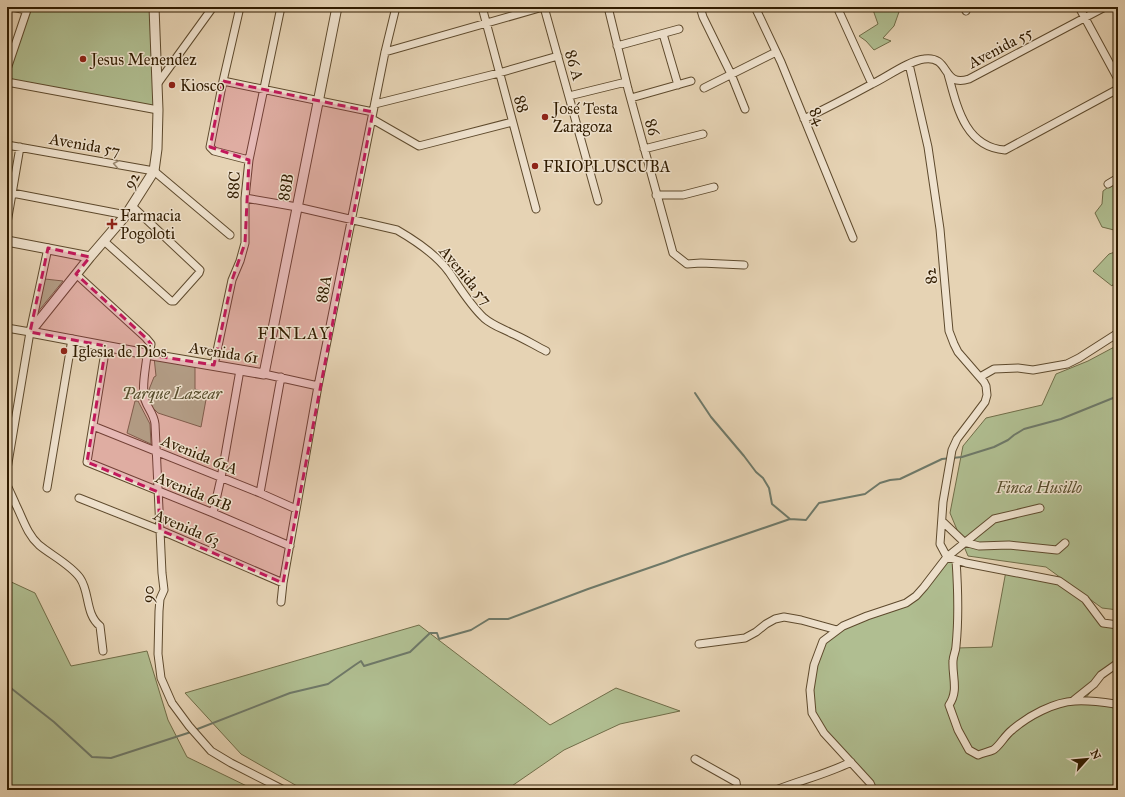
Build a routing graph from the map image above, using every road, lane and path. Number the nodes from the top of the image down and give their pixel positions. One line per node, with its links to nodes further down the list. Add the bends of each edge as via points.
1 (11, 7): 16 (street)
2 (154, 7): 37 (street, 92)
3 (213, 7): 17 (street)
4 (240, 7): 33 (street)
5 (281, 7): 42 (street, 88C)
6 (336, 7): 45 (street, 88B)
7 (396, 7): 24 (street, 88A)
8 (482, 7): 19 (street, 88)
9 (543, 7): 19 (street); 26 (street, 86 A)
10 (608, 7): 22 (street, 86)
11 (700, 7): 30 (street)
12 (755, 7): 25 (street, 84)
13 (837, 7): 38 (street)
14 (1079, 7): 18 (street)
15 (1105, 7): 18 (street, Avenida 55)
16 (27, 9): 23 (street)
17 (207, 11): 37 (street)
18 (1085, 18): 31 (street, Avenida 55, via 969,79 956,80); 32 (street)
19 (486, 23): 24 (street); 29 (street, 88)
20 (679, 29): 21 (street)
21 (663, 34): 22 (street); 39 (street)
22 (617, 46): 36 (street, 86)
23 (10, 49): 28 (street)
24 (385, 52): 48 (street, 88A)
25 (776, 52): 30 (street); 49 (street, 84)
26 (558, 56): 29 (street); 43 (street, 86 A)
27 (909, 64): 31 (street, Avenida 55, via 930,58 937,60); 38 (street, Avenida 55); 89 (street, 82, via 928,147 940,229 949,330 958,352)
28 (7, 69)
29 (499, 73): 48 (street); 50 (street, 88)
30 (731, 74): 40 (street); 46 (street)
31 (948, 74): 41 (street, via 957,107 970,132 984,144 1005,150)
32 (1118, 79)
33 (223, 81): 42 (street); 55 (street, via 210,147 214,151)
34 (691, 81): 39 (street)
35 (7, 82): 47 (street)
36 (626, 82): 43 (street); 44 (street, 86)
37 (158, 83): 47 (street, 92)
38 (872, 84): 49 (street, Avenida 55)
39 (678, 85): 44 (street)
40 (704, 88)
41 (1118, 89)
42 (264, 90): 45 (street); 55 (street, 88C)
43 (569, 96): 63 (street, 86 A)
44 (631, 98): 54 (street, 86)
45 (318, 101): 48 (street); 65 (street, 88B)
46 (745, 109)
47 (158, 110): 56 (street, 92)
48 (373, 112): 50 (street, via 419,146); 68 (street, 88A)
49 (804, 119): 71 (street, 84)
50 (512, 122): 66 (street, 88)
51 (703, 134): 54 (street)
52 (7, 145): 53 (street, Avenida 57)
53 (20, 147): 56 (street, Avenida 57, one-way to 53); 60 (street)
54 (644, 149): 61 (street, 86)
55 (249, 160): 62 (street, 88C)
56 (154, 170): 64 (street, 92); 70 (street)
57 (1118, 178): 58 (street)
58 (1108, 184)
59 (714, 187): 61 (street, via 683,195)
60 (10, 193): 67 (street); 69 (street)
61 (656, 195): 76 (street, 86, via 673,253 687,264)
62 (245, 198): 65 (street, Avenida 57); 85 (street, 88C, via 245,243 232,280)
63 (598, 201)
64 (132, 206): 67 (street, 92); 73 (street, via 200,270 198,273 174,301 171,301)
65 (297, 207): 68 (street, Avenida 57); 87 (street, 88B)
66 (536, 209)
67 (126, 215): 73 (street, 92)
68 (352, 219): 83 (street, Avenida 57, via 397,230 411,238 432,254 448,271 484,318); 90 (street, 88A)
69 (7, 223)
70 (230, 235)
71 (853, 238)
72 (7, 241): 74 (street)
73 (104, 241): 75 (street, 92)
74 (48, 248): 75 (street); 79 (street)
75 (90, 257): 77 (street, 92)
76 (744, 265)
77 (76, 274): 79 (street, 92); 84 (street, 90, via 146,338 151,344)
78 (7, 328): 79 (street, Avenida 61)
79 (30, 332): 81 (street, Avenida 61); 93 (street)
80 (1118, 333): 89 (street, via 1067,364 1033,370 994,369)
81 (72, 340): 82 (street, Avenida 61); 96 (street)
82 (106, 346): 84 (street, Avenida 61); 91 (street)
83 (546, 352)
84 (147, 354): 85 (street, Avenida 61); 92 (street, 90, via 144,395 154,418)
85 (214, 365): 86 (street, Avenida 61)
86 (240, 370): 87 (street, Avenida 61); 94 (street)
87 (264, 374): 88 (street, Avenida 61)
88 (280, 377): 90 (street, Avenida 61); 98 (street)
89 (980, 377): 103 (street, 82, via 987,395 985,402 957,439 952,450)
90 (318, 386): 101 (street, 88A)
91 (93, 426): 92 (street, Avenida 61A); 97 (street, Avenida 61B, via 87,462)
92 (156, 451): 94 (street, Avenida 61A); 97 (street, 90)
93 (7, 468)
94 (221, 478): 98 (street, Avenida 61A); 102 (street)
95 (7, 485): 115 (street, via 31,536 80,578 90,612 95,623 100,626)
96 (47, 488)
97 (158, 492): 102 (street, Avenida 61B); 104 (street, 90)
98 (260, 493): 101 (street, Avenida 61A)
99 (79, 498): 104 (street, Avenida 63)
100 (1040, 508): 105 (street, via 994,518)
101 (296, 509): 107 (street, 88A)
102 (213, 513): 107 (street, Avenida 61B)
103 (942, 521): 105 (street); 108 (street, 82, via 940,544)
104 (160, 530): 110 (street, Avenida 63); 121 (street, 90, via 164,590 160,599 158,654 161,678 172,703 211,751)
105 (964, 542): 106 (street, via 979,546 1009,545 1057,550); 108 (street)
106 (1065, 543)
107 (290, 546): 110 (street, 88A)
108 (946, 557): 109 (street); 113 (street, via 911,600 861,618)
109 (956, 560): 112 (street, via 1059,582 1085,599 1103,624); 117 (street, via 958,599 956,648 953,660 954,699 949,705 969,750 978,755 994,750 1010,731 1024,720 1062,702)
110 (283, 583): 111 (street, 88A)
111 (281, 602)
112 (1118, 625)
113 (837, 630): 114 (street, via 784,617 775,619 745,638); 120 (street, via 823,641 814,665 810,690 812,713 824,733)
114 (699, 644)
115 (103, 650)
116 (1118, 663): 117 (street, via 1101,675)
117 (1074, 701): 118 (street)
118 (1115, 704)
119 (695, 758): 122 (street, via 736,782)
120 (851, 762): 123 (street, via 833,771); 124 (street)
121 (284, 790)
122 (737, 790)
123 (776, 790)
124 (873, 790)

